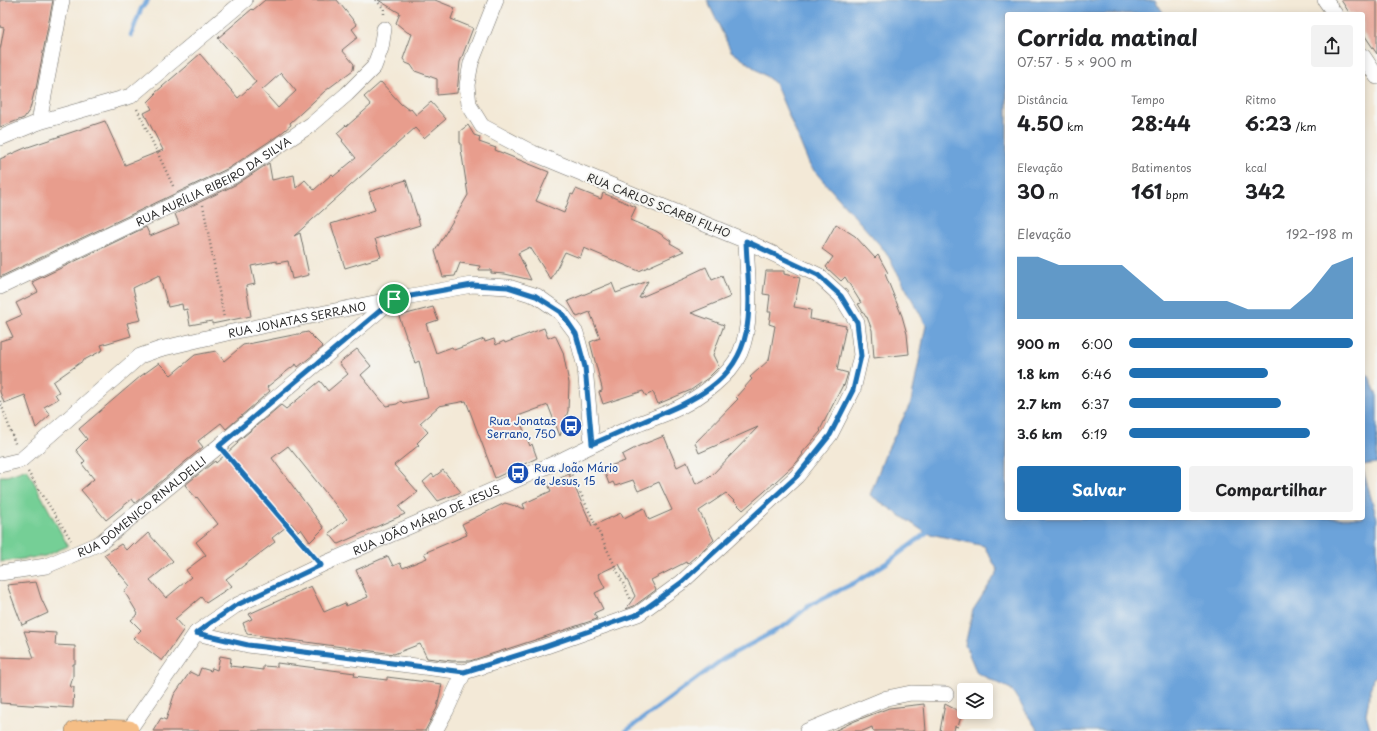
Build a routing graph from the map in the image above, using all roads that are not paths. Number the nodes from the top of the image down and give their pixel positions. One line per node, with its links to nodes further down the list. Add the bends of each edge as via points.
1 (62, 0): 9 (street)
2 (245, 0): 9 (street, via 131,96)
3 (496, 0): 11 (street, RUA CARLOS SCARBI FILHO, via 471,63 467,85 469,105 482,126 533,153)
4 (1325, 0): 5 (street)
5 (1334, 12)
6 (384, 29): 12 (street, RUA AURÍLIA RIBEIRO DA SILVA, via 374,67 312,124 233,176)
7 (1365, 59): 8 (street)
8 (1377, 77)
9 (39, 122): 10 (street)
10 (0, 138)
11 (746, 241): 14 (street, RUA JOÃO MÁRIO DE JESUS, via 746,332 740,353 727,373 703,393 678,408); 18 (street, RUA CARLOS SCARBI FILHO, via 818,275 841,296 857,322 861,356 853,390 830,435 797,476 682,582 638,614)
12 (0, 287)
13 (394, 299): 14 (street, RUA JONATAS SERRANO, via 472,285 508,287 536,296 561,312 576,334 585,367); 15 (street, RUA JONATAS SERRANO, via 227,333 140,356 21,460); 16 (street, RUA DOMENICO RINALDELLI, via 100,543 46,566)
14 (592, 444): 17 (street, RUA JOÃO MÁRIO DE JESUS, via 564,459 321,565 235,606)
15 (0, 465)
16 (0, 573)
17 (196, 633): 18 (street, RUA CARLOS SCARBI FILHO, via 248,645); 20 (street, RUA JOÃO MÁRIO DE JESUS)
18 (464, 672): 22 (street)
19 (946, 694): 23 (street, via 911,693 887,698)
20 (128, 730): 21 (main road)
21 (75, 731)
22 (435, 731)
23 (807, 731)

